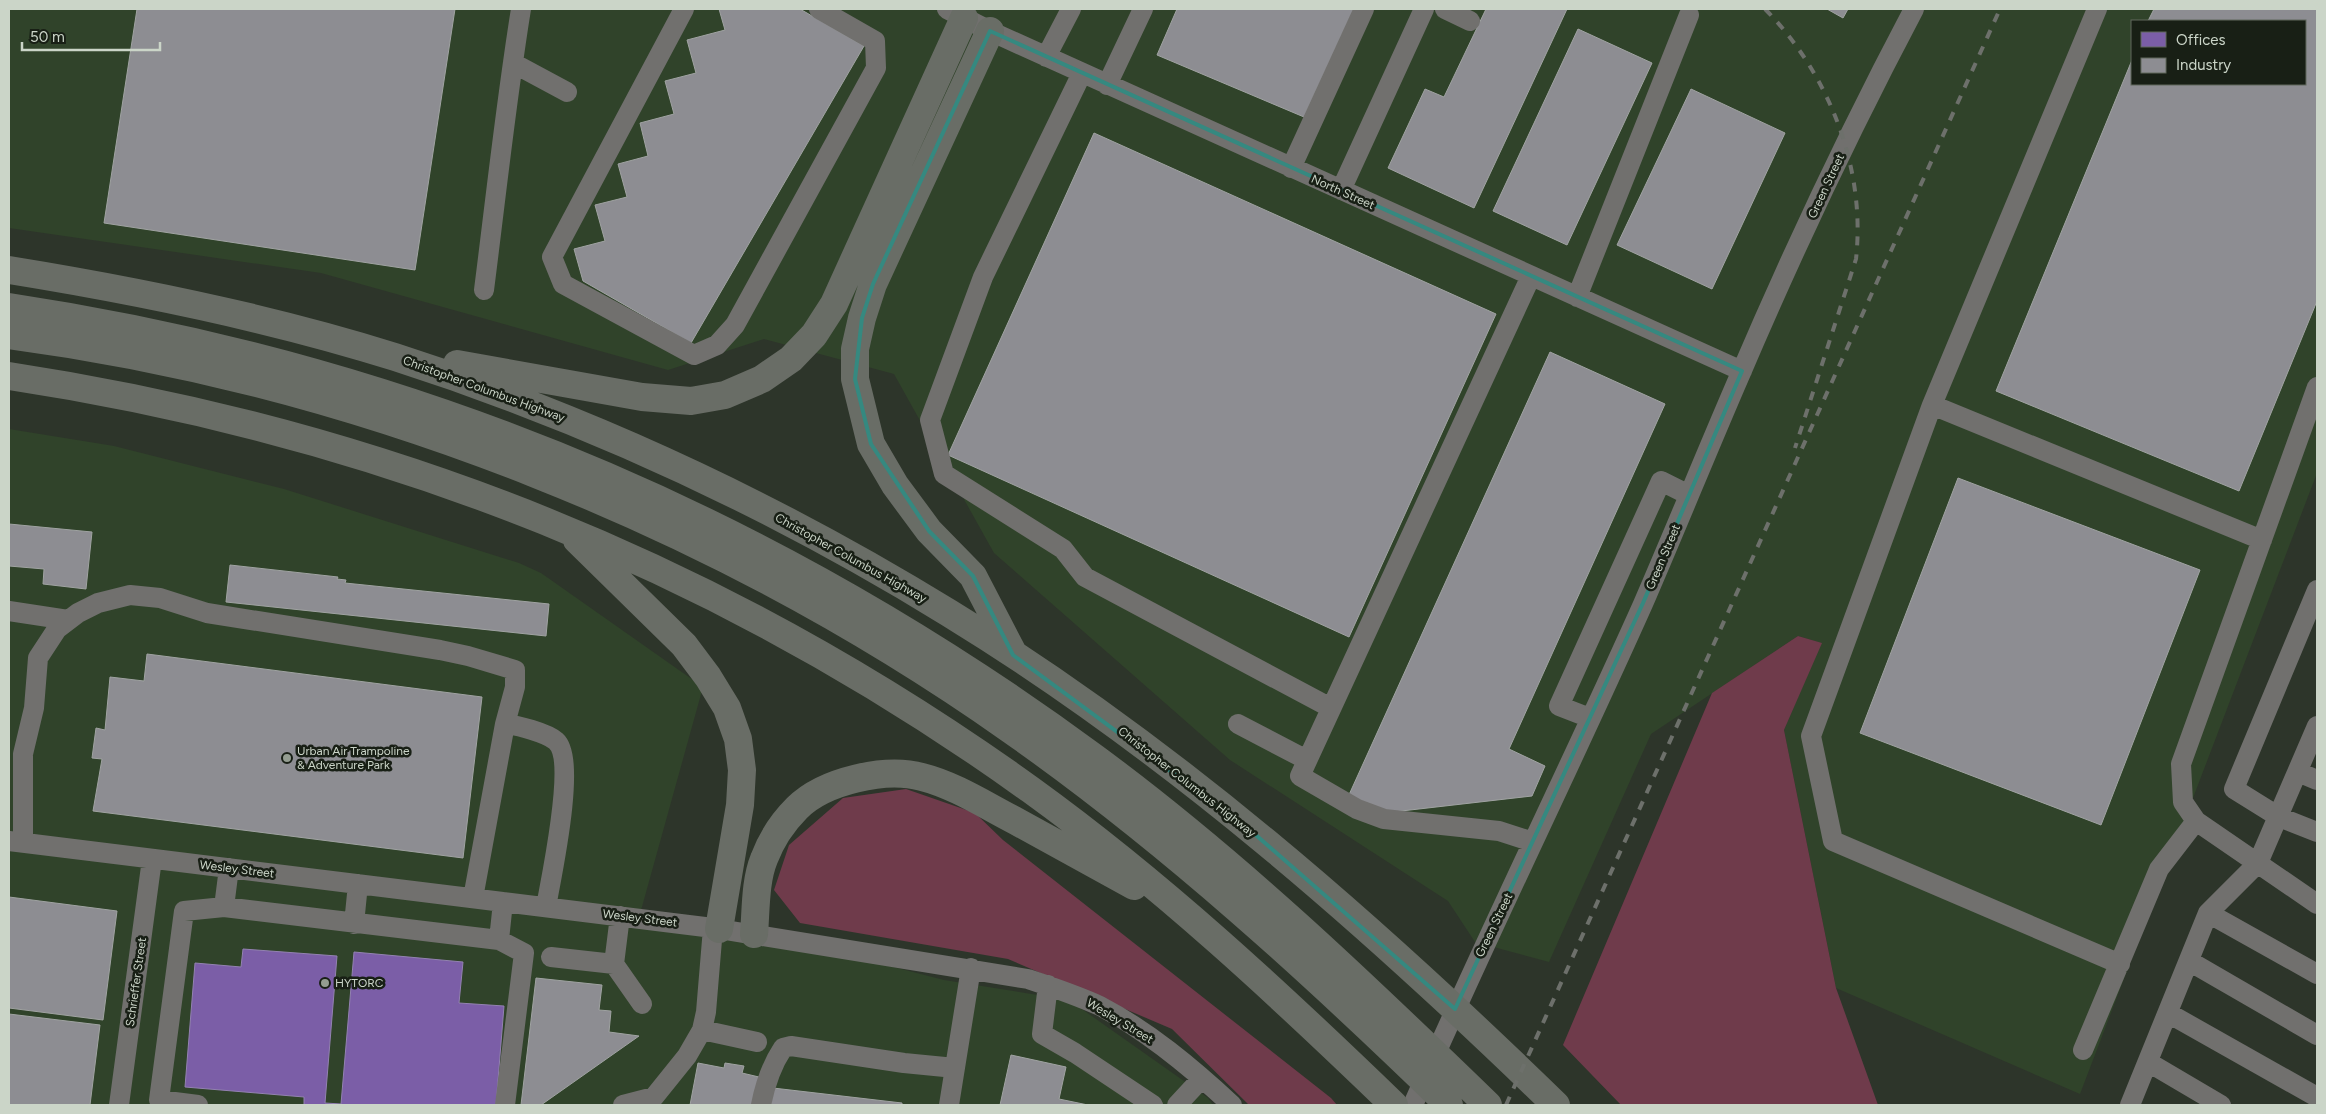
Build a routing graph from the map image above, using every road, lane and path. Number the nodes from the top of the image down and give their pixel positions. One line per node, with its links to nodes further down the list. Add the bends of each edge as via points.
1 (521, 9): 16 (street)
2 (684, 9): 3 (street, via 552,257 563,284 694,355 717,345 735,325 876,68 875,41)
3 (819, 9)
4 (1072, 9): 15 (street)
5 (1143, 9): 18 (street)
6 (1364, 9): 20 (street)
7 (1424, 9): 21 (street)
8 (1445, 9): 13 (street)
9 (1914, 9): 29 (street, Green Street, via 1865,101)
10 (2097, 9): 32 (street)
11 (955, 13): 14 (street, North Street); 28 (highway, via 834,304 791,359 762,380 725,395 691,401 654,398)
12 (1689, 15): 25 (street)
13 (1470, 21)
14 (990, 32): 15 (street, North Street); 39 (highway, via 873,284 855,349 855,379 871,444 895,485 929,531 973,576)
15 (1046, 57): 17 (street, North Street)
16 (513, 63): 19 (street); 24 (street)
17 (1082, 73): 18 (street, North Street); 40 (street, via 983,277 930,420 944,474 1063,549 1085,577)
18 (1107, 85): 20 (street, North Street)
19 (567, 92)
20 (1291, 168): 21 (street, North Street)
21 (1341, 190): 23 (street, North Street)
22 (9, 270): 28 (highway, Christopher Columbus Highway, via 215,308)
23 (1531, 276): 25 (street, North Street); 40 (street)
24 (484, 290)
25 (1577, 297): 29 (street, North Street)
26 (9, 308): 98 (highway, via 185,339 389,394 569,459 694,515 814,576 931,645 1098,760 1248,882)
27 (9, 335): 97 (highway, via 219,374 348,409 475,452 653,525 840,621 954,691 1062,767 1168,849 1386,1044)
28 (362, 347): 39 (highway, Christopher Columbus Highway, via 509,396 678,467 789,522 897,582)
29 (1742, 372): 33 (street, Green Street)
30 (9, 376): 34 (highway, via 153,401 310,440 447,483)
31 (2317, 387): 35 (street)
32 (1932, 405): 35 (street); 72 (street, via 1810,736 1834,841)
33 (1689, 495): 41 (street, Green Street); 41 (street, via 1661,481 1559,706)
34 (566, 529): 64 (highway, via 692,586 867,681 1032,791 1094,837); 66 (highway, via 684,645 708,676 738,739 742,770 740,805)
35 (2262, 540): 49 (street, via 2181,764 2183,802)
36 (2317, 590): 48 (street, via 2234,789)
37 (9, 611): 38 (street)
38 (68, 620): 42 (street, via 98,603 130,595 160,598 208,613 468,656 515,670 515,687); 51 (street, via 57,629 38,658 34,708 23,754)
39 (1013, 655): 99 (highway, Christopher Columbus Highway, via 1153,754 1250,830 1418,974)
40 (1331, 708): 45 (street)
41 (1590, 718): 52 (street, Green Street)
42 (505, 724): 57 (street); 61 (street, via 556,740 563,751 565,784)
43 (1238, 724): 45 (street)
44 (2317, 726): 46 (street)
45 (1307, 760): 52 (street, via 1300,776 1357,809 1384,819 1499,830)
46 (2298, 772): 47 (street); 48 (street)
47 (2317, 780)
48 (2280, 818): 50 (street); 54 (street)
49 (2196, 821): 54 (street); 72 (street, via 2159,869)
50 (2317, 832)
51 (16, 842): 53 (street, Wesley Street)
52 (1534, 842): 96 (street, Green Street, via 1469,976)
53 (152, 859): 55 (street, Wesley Street); 86 (street, Schrieffer Street)
54 (2258, 863): 59 (street); 62 (street)
55 (229, 868): 56 (street, Wesley Street); 60 (street)
56 (358, 884): 57 (street, Wesley Street); 65 (street)
57 (473, 898): 58 (street, Wesley Street)
58 (503, 902): 61 (street, Wesley Street); 68 (street)
59 (2317, 904)
60 (224, 906): 65 (street); 87 (street, via 184,911 161,1081 159,1100)
61 (546, 907): 63 (street, Wesley Street)
62 (2208, 913): 70 (street); 74 (street)
63 (620, 916): 66 (street, Wesley Street); 71 (street)
64 (1190, 917): 67 (highway, via 972,797 921,776 890,773 828,788 798,807 777,832 764,860); 95 (highway)
65 (354, 924): 68 (street)
66 (716, 928): 67 (street, Wesley Street); 78 (street)
67 (754, 934): 73 (street, Wesley Street)
68 (499, 940): 88 (street, via 524,953)
69 (551, 957): 71 (street)
70 (2188, 961): 77 (street); 79 (street)
71 (614, 964): 76 (street)
72 (2120, 964): 81 (street)
73 (972, 968): 75 (street, Wesley Street); 83 (street)
74 (2317, 974)
75 (1048, 985): 84 (street, Wesley Street, via 1100,1007 1131,1025); 92 (street, via 1042,1034)
76 (642, 1004)
77 (2168, 1013): 82 (street); 85 (street)
78 (702, 1030): 80 (street); 89 (street, via 687,1056 654,1096)
79 (2317, 1035)
80 (757, 1042)
81 (2084, 1050)
82 (2148, 1062): 100 (street); 101 (street)
83 (955, 1068): 90 (street, via 791,1046 783,1048 777,1057); 91 (street)
84 (1202, 1078): 93 (street); 94 (street, Wesley Street)
85 (2317, 1097)
86 (119, 1105)
87 (198, 1105)
88 (505, 1105)
89 (623, 1105)
90 (761, 1105)
91 (949, 1105)
92 (1153, 1105)
93 (1177, 1105)
94 (1232, 1105)
95 (1394, 1105)
96 (1413, 1105)
97 (1449, 1105)
98 (1488, 1105)
99 (1556, 1105)
100 (2130, 1105)
101 (2221, 1105)

